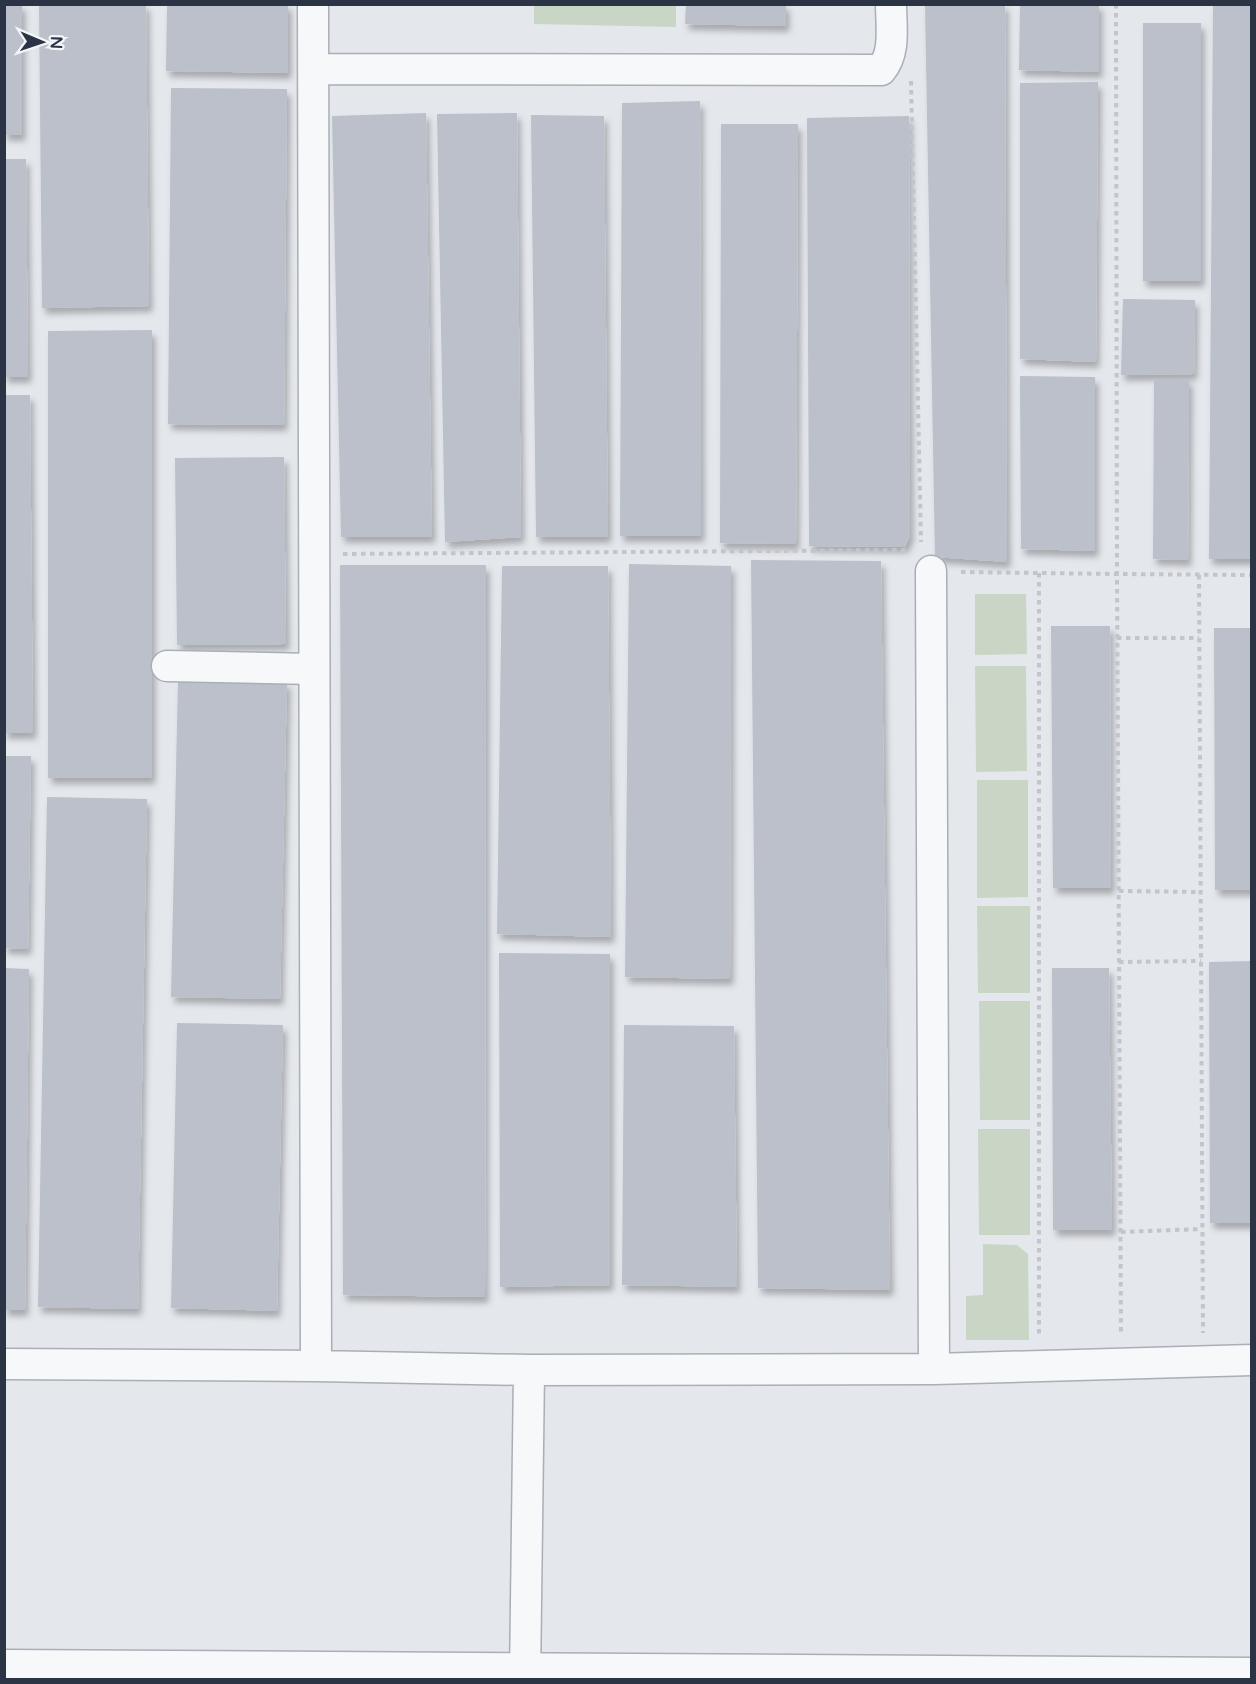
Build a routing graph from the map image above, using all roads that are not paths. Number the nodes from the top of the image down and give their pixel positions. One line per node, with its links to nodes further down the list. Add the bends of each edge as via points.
1 (313, 4): 3 (street)
2 (891, 4): 3 (street, via 891,50 881,70)
3 (313, 69): 6 (street)
4 (926, 561): 10 (street)
5 (167, 666): 6 (street)
6 (314, 669): 9 (street)
7 (1251, 1360): 10 (street)
8 (4, 1364): 9 (street)
9 (316, 1366): 11 (street)
10 (934, 1369): 11 (street)
11 (529, 1370): 14 (street)
12 (4, 1665): 14 (street)
13 (1251, 1673): 14 (street)
14 (524, 1674)

